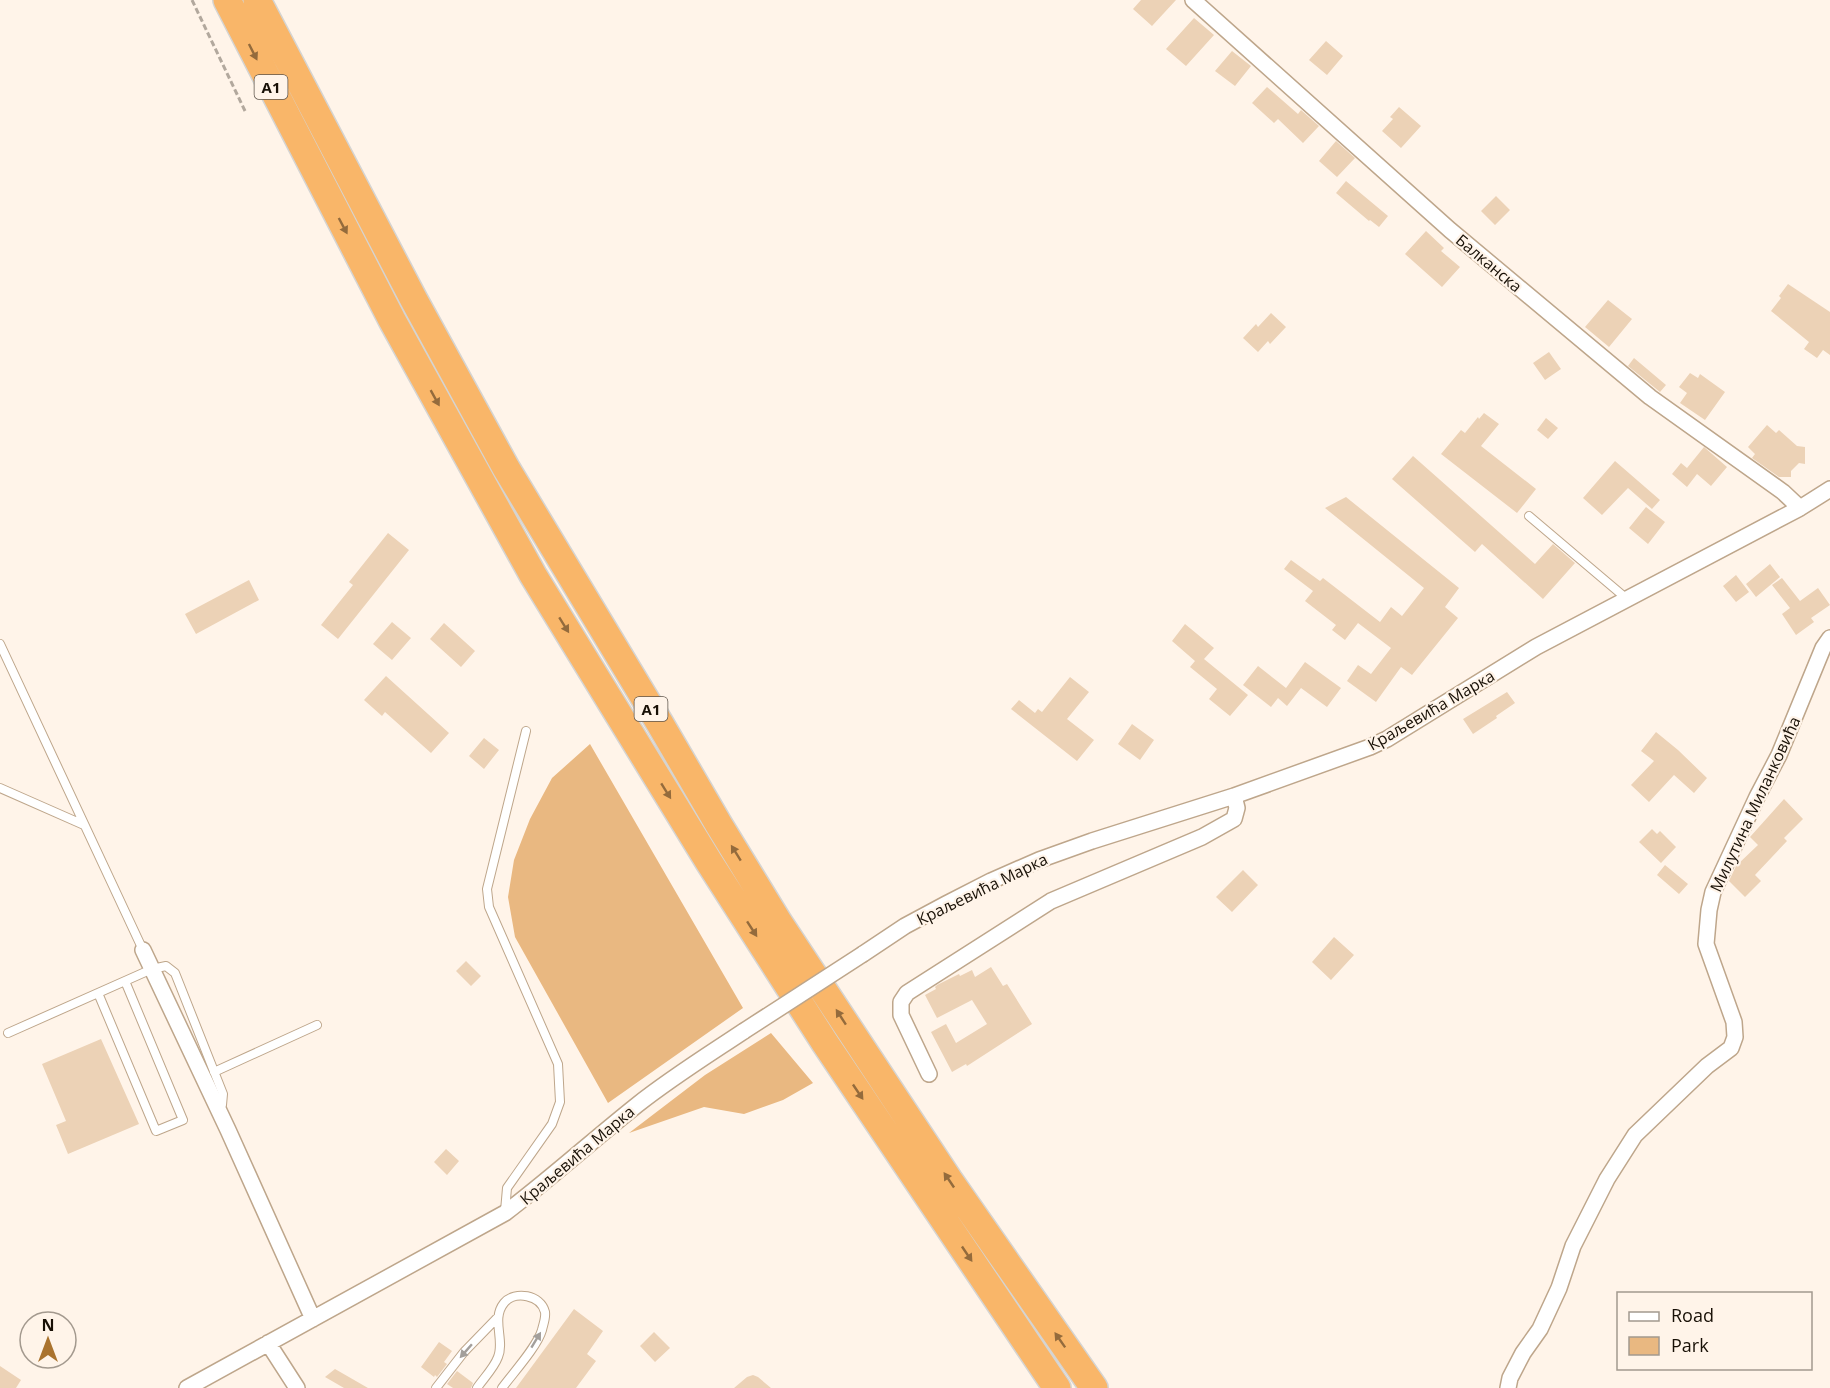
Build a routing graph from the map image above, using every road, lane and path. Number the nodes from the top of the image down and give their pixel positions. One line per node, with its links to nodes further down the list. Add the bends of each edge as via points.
1 (192, 0): 5 (path)
2 (227, 0): 34 (highway, A1, one-way to 34, via 392,321 533,575 825,1043)
3 (257, 0): 35 (highway, A1, one-way to 3, via 942,1170 719,825 506,468)
4 (1193, 0): 7 (street, Балканска, via 1450,230 1650,397)
5 (246, 113)
6 (1830, 489): 7 (street, Краљевића Марка)
7 (1800, 508): 9 (street, Краљевића Марка)
8 (1529, 516): 9 (lane)
9 (1627, 599): 14 (street, Краљевића Марка, via 1536,647 1387,739)
10 (1830, 638): 36 (street, Милутина Миланковића, via 1713,892 1706,944 1734,1022 1731,1048 1635,1135 1607,1179 1540,1329 1523,1353)
11 (0, 644): 15 (lane)
12 (526, 731): 25 (lane, via 487,889 489,907 558,1065 560,1102 552,1124 507,1188)
13 (0, 788): 15 (lane)
14 (1234, 796): 23 (street, via 1234,819 1202,837 1052,901 907,993 901,1002 901,1015); 25 (street, Краљевића Марка, bridge, via 1040,860 905,926 695,1063 638,1104)
15 (84, 825): 16 (lane)
16 (143, 950): 17 (street)
17 (152, 969): 18 (lane); 22 (lane, via 166,966 175,973); 24 (street)
18 (125, 981): 19 (lane); 19 (lane, via 183,1120 156,1131)
19 (98, 993): 21 (lane)
20 (317, 1025): 22 (lane)
21 (8, 1034)
22 (214, 1072): 24 (lane, via 223,1094 222,1105)
23 (929, 1074)
24 (217, 1108): 27 (street)
25 (505, 1213): 27 (street, Краљевића Марка)
26 (498, 1317): 31 (lane, one-way to 31); 32 (lane, via 498,1358); 33 (lane, one-way to 26, via 541,1334 546,1314 537,1300 515,1296 502,1306)
27 (313, 1319): 28 (street, Краљевића Марка)
28 (268, 1343): 29 (street, Краљевића Марка); 30 (street)
29 (187, 1388)
30 (297, 1388)
31 (436, 1388)
32 (477, 1388)
33 (502, 1388)
34 (1057, 1388)
35 (1094, 1388)
36 (1508, 1388)

